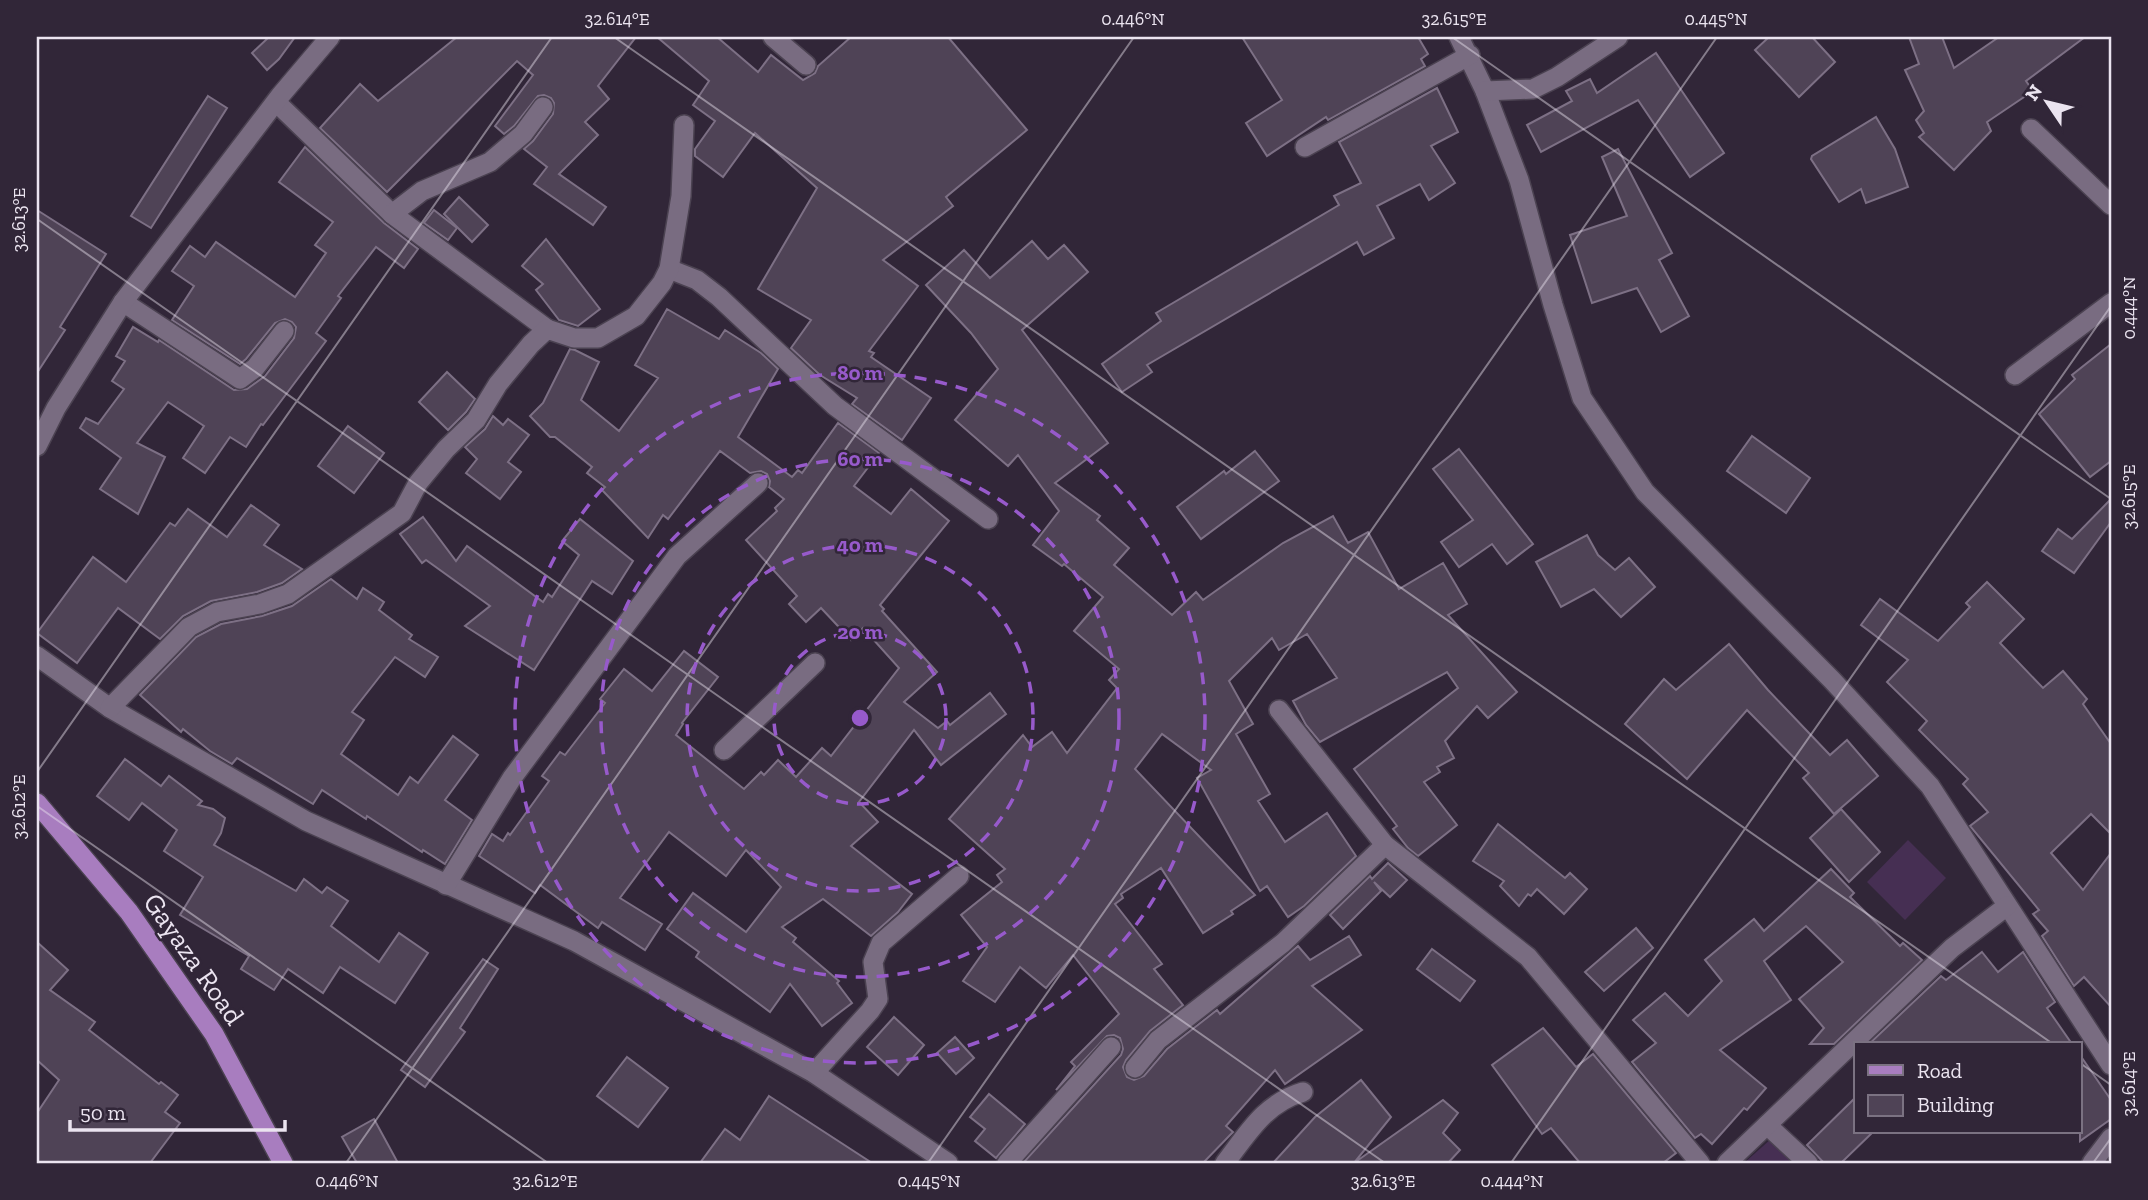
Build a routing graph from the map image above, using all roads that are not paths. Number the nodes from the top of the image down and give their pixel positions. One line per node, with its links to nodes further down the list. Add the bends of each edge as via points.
1 (330, 37): 8 (street)
2 (773, 37): 6 (street)
3 (1459, 37): 5 (street)
4 (1618, 37): 7 (street, via 1533,89)
5 (1470, 55): 7 (street); 12 (street)
6 (806, 65)
7 (1485, 91): 33 (street, via 1519,180 1582,398 1645,492 1930,786)
8 (277, 103): 14 (street); 16 (street)
9 (543, 107): 14 (street, via 523,134 490,162 422,191)
10 (684, 125): 15 (street, via 681,196)
11 (2031, 129): 13 (street)
12 (1305, 148)
13 (2111, 205)
14 (392, 214): 18 (street)
15 (669, 269): 18 (street, via 636,316 598,338 574,338); 23 (street, via 697,280 719,297 835,406)
16 (123, 302): 19 (street, via 240,379); 21 (street)
17 (2111, 303): 20 (street)
18 (547, 329): 26 (street, via 498,384 476,420 418,484 402,513 288,594 217,612 189,627)
19 (285, 331)
20 (2015, 375)
21 (37, 446)
22 (758, 483): 32 (street, via 677,556 512,778)
23 (988, 519)
24 (37, 656): 26 (street)
25 (815, 663): 28 (street)
26 (110, 708): 32 (street, via 306,821)
27 (1279, 710): 30 (street)
28 (724, 750)
29 (37, 803): 41 (main road, Gayaza Road, via 129,912 214,1034)
30 (1385, 845): 36 (street, via 1283,943 1158,1040); 45 (street, via 1528,957)
31 (959, 876): 37 (street, via 881,943 873,962 878,999)
32 (446, 885): 37 (street, via 574,941)
33 (2007, 906): 35 (street); 39 (street, via 1952,948)
34 (1111, 1046): 43 (street)
35 (2111, 1065)
36 (1135, 1068)
37 (814, 1073): 42 (street)
38 (1303, 1091): 44 (street, via 1270,1108)
39 (1767, 1125): 46 (street); 47 (street)
40 (2111, 1138): 48 (street)
41 (283, 1163)
42 (948, 1163)
43 (1007, 1163)
44 (1225, 1163)
45 (1700, 1163)
46 (1727, 1163)
47 (1808, 1163)
48 (2092, 1163)

